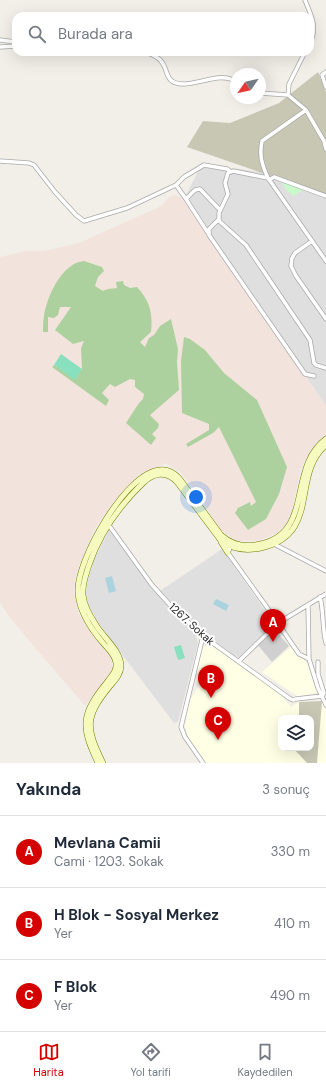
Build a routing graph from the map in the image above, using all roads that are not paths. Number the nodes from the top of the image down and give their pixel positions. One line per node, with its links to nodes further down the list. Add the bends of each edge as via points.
1 (305, 0): 2 (street)
2 (309, 12)
3 (0, 40): 4 (street)
4 (12, 42)
5 (12, 46): 6 (street)
6 (0, 47)
7 (153, 56): 10 (street, via 162,62 170,79 177,83)
8 (303, 56): 13 (street, via 289,84)
9 (326, 72): 11 (street, via 322,75)
10 (230, 79)
11 (326, 87)
12 (266, 93): 13 (street)
13 (288, 95): 14 (street)
14 (306, 110): 15 (street); 18 (street, via 262,141 262,166)
15 (326, 149)
16 (0, 161): 19 (street, via 34,165 55,192 84,221 127,208)
17 (231, 172): 18 (street); 19 (street, via 227,168 204,165); 22 (street, via 226,177 228,194)
18 (269, 179): 20 (street, via 274,177); 25 (street)
19 (176, 185): 21 (street)
20 (326, 196)
21 (186, 199): 22 (street, via 195,190 200,189); 24 (street)
22 (220, 210): 23 (street)
23 (219, 220): 24 (street, via 209,229); 28 (street, via 246,245 310,340 314,363)
24 (209, 234): 29 (street, via 305,374)
25 (312, 240): 26 (street); 27 (street, via 294,254 292,266 296,276)
26 (326, 261)
27 (326, 319)
28 (326, 368)
29 (314, 376)
30 (326, 439): 34 (main road, via 316,448 307,463 293,521)
31 (326, 445): 34 (main road, via 312,464 296,524 288,534)
32 (108, 524): 33 (main road, via 144,482 151,476 163,474 177,482); 42 (street, 1267. Sokak, via 152,585); 50 (main road, via 91,559 83,590 87,610 117,653 121,664 119,675 97,704 90,721 92,740)
33 (216, 535): 35 (main road, via 222,542); 36 (main road)
34 (272, 542): 35 (main road); 37 (street)
35 (233, 546): 36 (street); 49 (main road, via 221,535 179,478 164,470 151,472 140,479 101,526 85,562 78,589 79,603 85,617 112,653 117,664 114,674 90,705 85,721 88,741)
36 (230, 555): 41 (street)
37 (326, 571)
38 (326, 594): 39 (street)
39 (320, 597): 40 (street); 43 (street)
40 (308, 605): 41 (street); 44 (street)
41 (278, 623): 44 (street, via 299,654); 45 (street)
42 (203, 636): 45 (street, 1267. Sokak); 51 (street, via 181,727 184,737)
43 (326, 643)
44 (309, 659): 47 (street)
45 (239, 661): 47 (street, 1267. Sokak, via 293,700)
46 (318, 662): 47 (street, via 318,674 324,693)
47 (322, 696): 48 (street)
48 (326, 705)
49 (98, 763)
50 (103, 763)
51 (203, 763)

